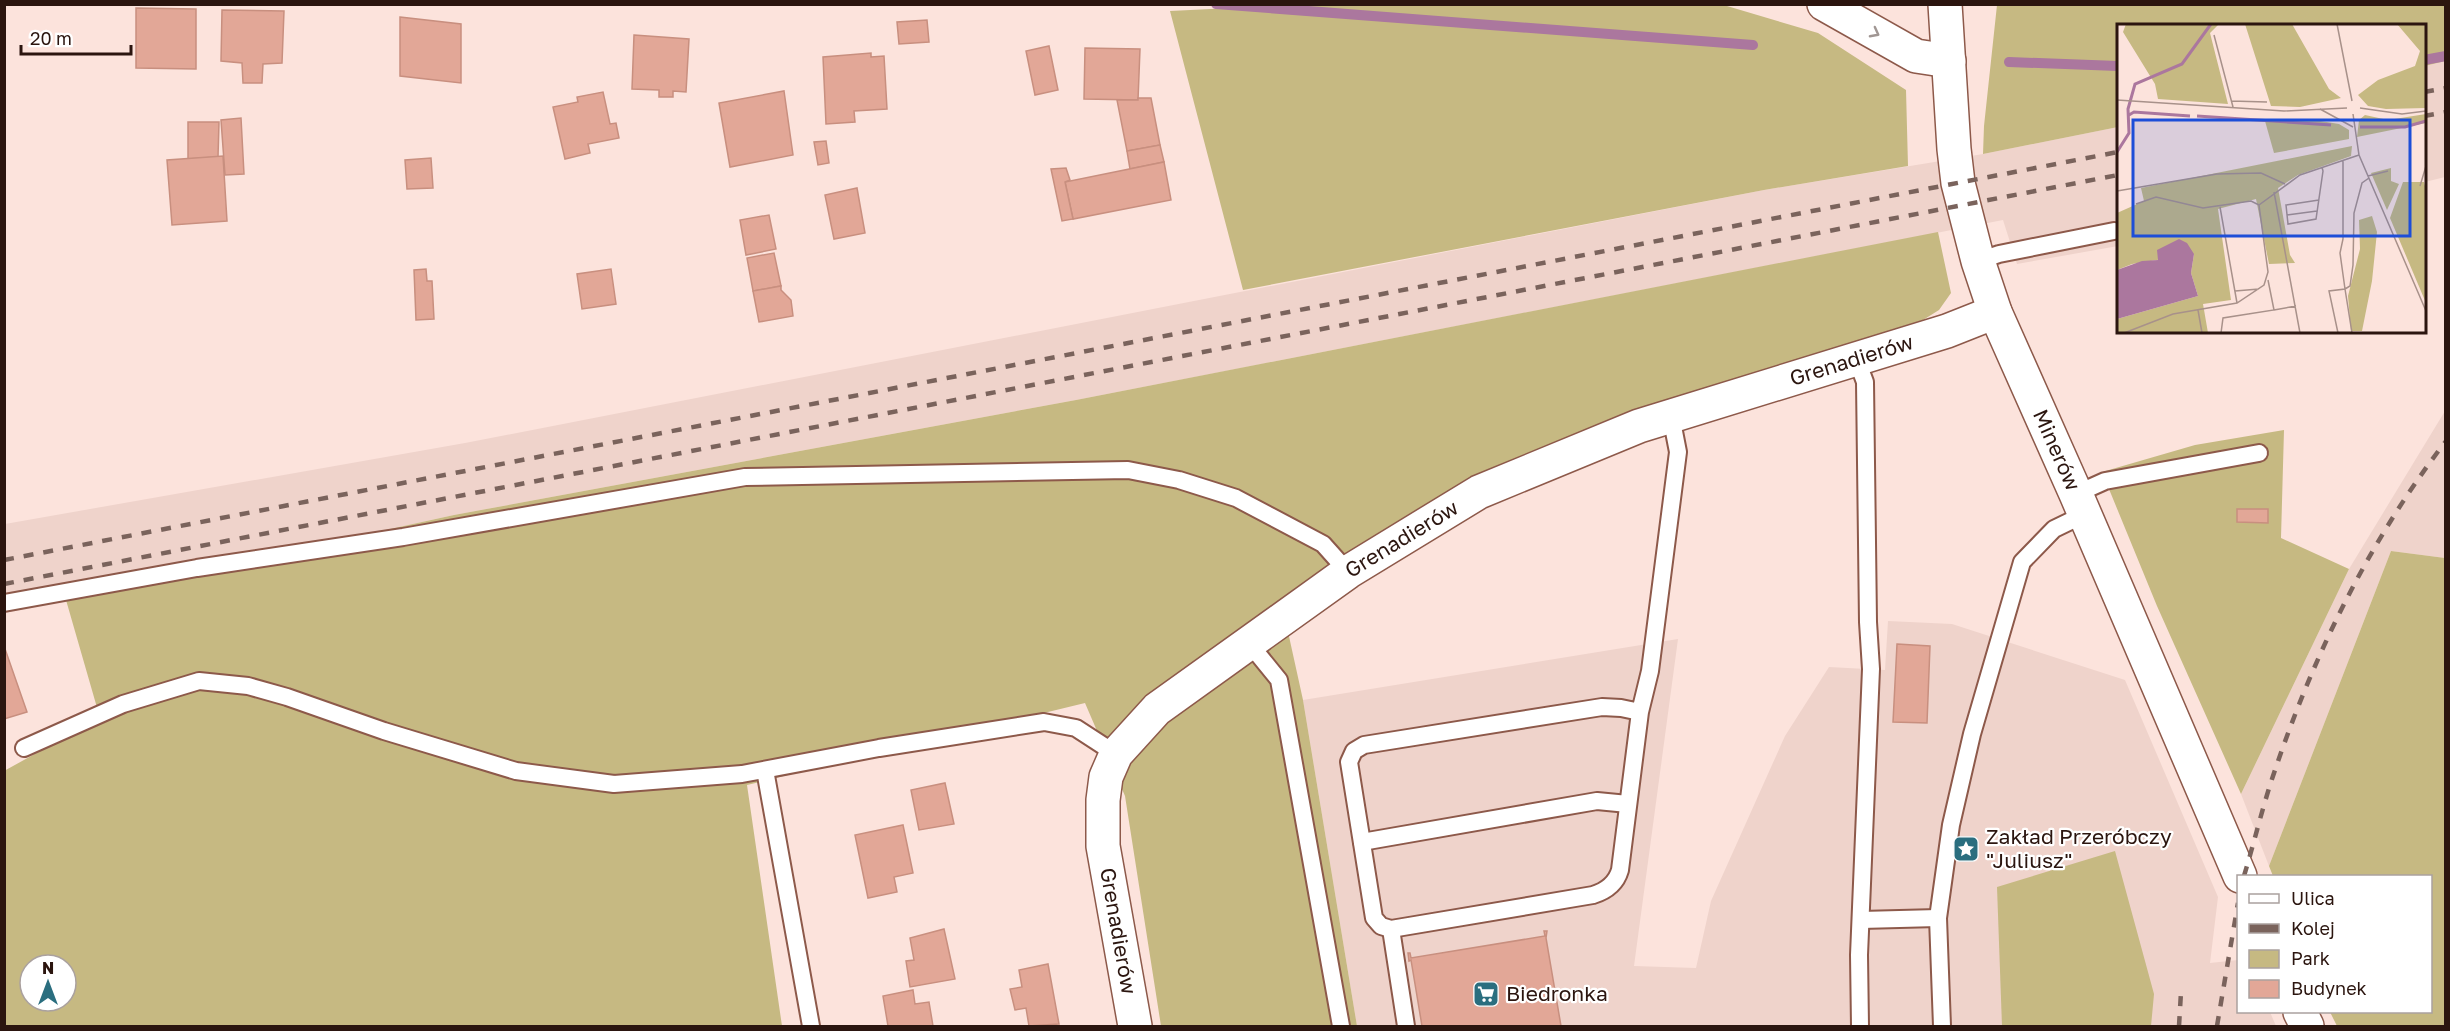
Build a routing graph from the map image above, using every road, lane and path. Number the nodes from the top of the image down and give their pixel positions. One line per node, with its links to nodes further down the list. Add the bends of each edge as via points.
1 (1824, 4): 3 (street, one-way to 3, via 1916,56)
2 (1945, 4): 3 (street, Minerów)
3 (1949, 61): 5 (street, Minerów, via 1958,183)
4 (2114, 231): 5 (lane)
5 (1978, 261): 6 (street, Minerów)
6 (1995, 312): 7 (street, Grenadierów); 10 (street, Minerów)
7 (1856, 358): 8 (street, Grenadierów); 22 (lane, via 1865,382 1871,669)
8 (1671, 416): 11 (street, Grenadierów, via 1479,492); 14 (lane, via 1678,452 1650,671)
9 (2259, 453): 10 (lane, via 2105,481)
10 (2080, 504): 20 (street, Minerów); 21 (lane, via 2022,562 1972,734 1951,825)
11 (1347, 572): 12 (lane, via 1323,544 1236,498 1179,480 1128,470 756,477); 13 (street, Grenadierów)
12 (4, 603)
13 (1248, 642): 16 (street, Grenadierów, via 1157,709); 26 (lane, via 1279,680)
14 (1640, 712): 18 (lane); 19 (lane, via 1602,707 1364,745 1354,751 1349,762)
15 (24, 748): 17 (lane, via 123,704 199,681 248,686 287,697 516,771 614,784)
16 (1116, 754): 17 (lane, via 1076,728 1044,722); 25 (street, Grenadierów, via 1106,777 1103,846)
17 (765, 770): 24 (lane)
18 (1628, 804): 19 (lane, via 1597,801); 23 (lane, via 1620,870 1617,879 1603,892)
19 (1362, 843): 23 (lane, via 1374,918)
20 (2240, 875)
21 (1938, 918): 22 (lane); 29 (lane)
22 (1861, 920): 28 (lane)
23 (1391, 929): 27 (lane)
24 (811, 1026)
25 (1135, 1026)
26 (1341, 1026)
27 (1406, 1026)
28 (1860, 1026)
29 (1942, 1026)

